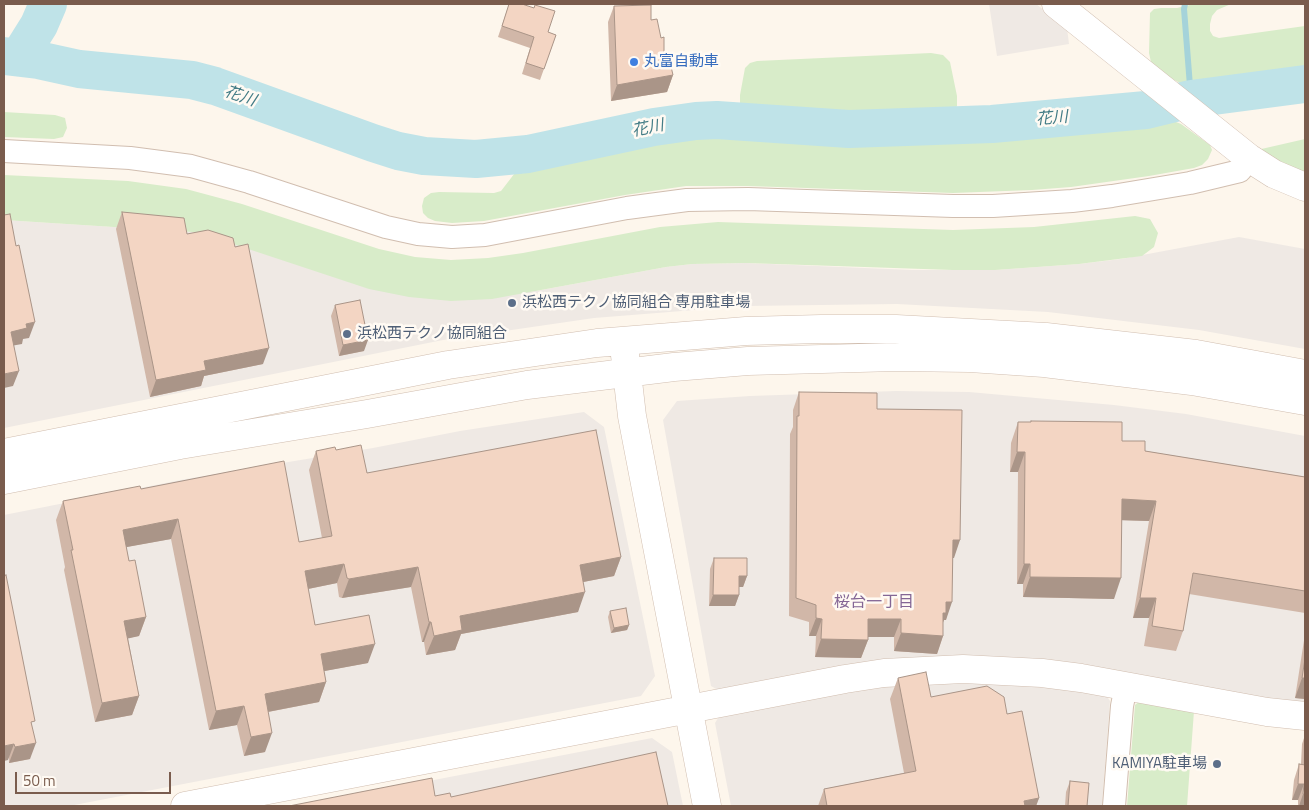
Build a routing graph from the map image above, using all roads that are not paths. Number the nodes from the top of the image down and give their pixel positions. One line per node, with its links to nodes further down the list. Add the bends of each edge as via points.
1 (1056, 4): 3 (street)
2 (4, 151): 3 (street, via 130,158 190,166 386,227 452,237 486,235 687,200 993,206 1072,200 1190,183 1240,171)
3 (1249, 158): 4 (street, via 1274,174)
4 (1305, 187)
5 (624, 340): 6 (street); 7 (street, via 821,328 971,332 1121,344); 9 (street, via 448,365)
6 (627, 373): 8 (street, via 812,358 970,358 1118,370); 10 (street, via 454,397); 12 (street, via 632,416)
7 (1305, 374)
8 (1305, 401)
9 (4, 453)
10 (4, 480)
11 (1126, 686): 12 (street, via 1042,673 923,670 845,679); 13 (street); 16 (street)
12 (688, 709): 14 (street); 15 (street)
13 (1305, 716)
14 (185, 806)
15 (707, 806)
16 (1114, 806)

